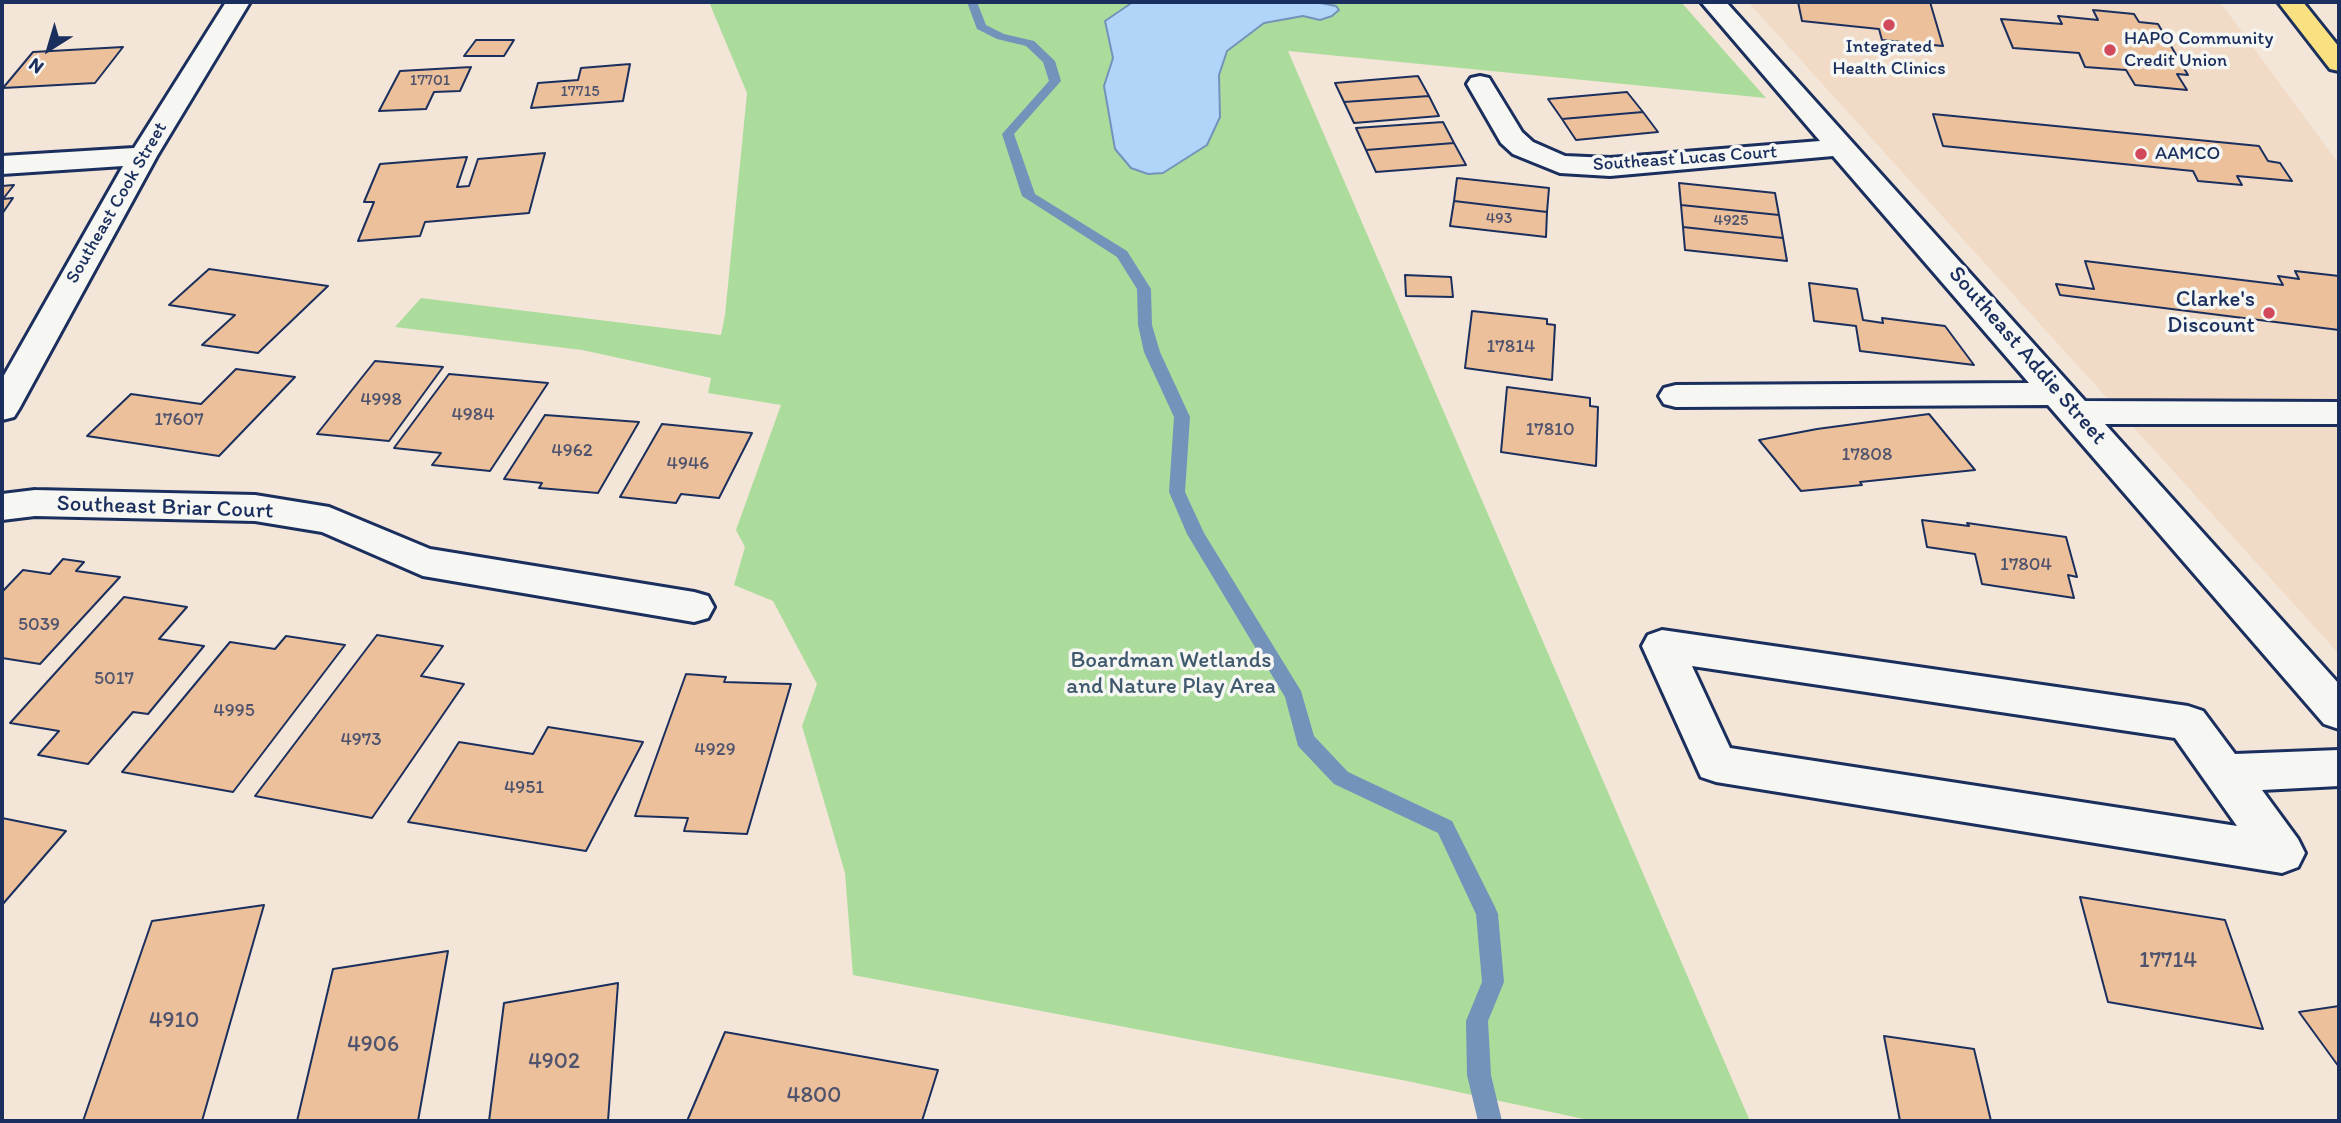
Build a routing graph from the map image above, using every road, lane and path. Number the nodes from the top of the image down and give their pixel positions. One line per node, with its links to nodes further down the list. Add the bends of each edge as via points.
1 (238, 2): 7 (street, Southeast Cook Street)
2 (1713, 2): 6 (street, Southeast Addie Street)
3 (2290, 2): 4 (main road)
4 (2339, 63)
5 (1480, 84): 6 (street, Southeast Lucas Court, via 1511,137 1523,148 1560,164 1610,167)
6 (1843, 147): 10 (street, Southeast Addie Street)
7 (143, 156): 8 (street); 11 (street, Southeast Cook Street)
8 (2, 165)
9 (1675, 396): 10 (street)
10 (2068, 403): 12 (street); 15 (street, Southeast Addie Street)
11 (2, 408)
12 (2339, 413)
13 (2, 507): 14 (street, Southeast Briar Court, via 35,503 255,508 329,520 424,562)
14 (694, 607)
15 (2339, 712)
16 (2339, 768): 17 (street)
17 (2226, 773): 17 (street, via 2188,723 1662,646 1716,764 2282,853)

